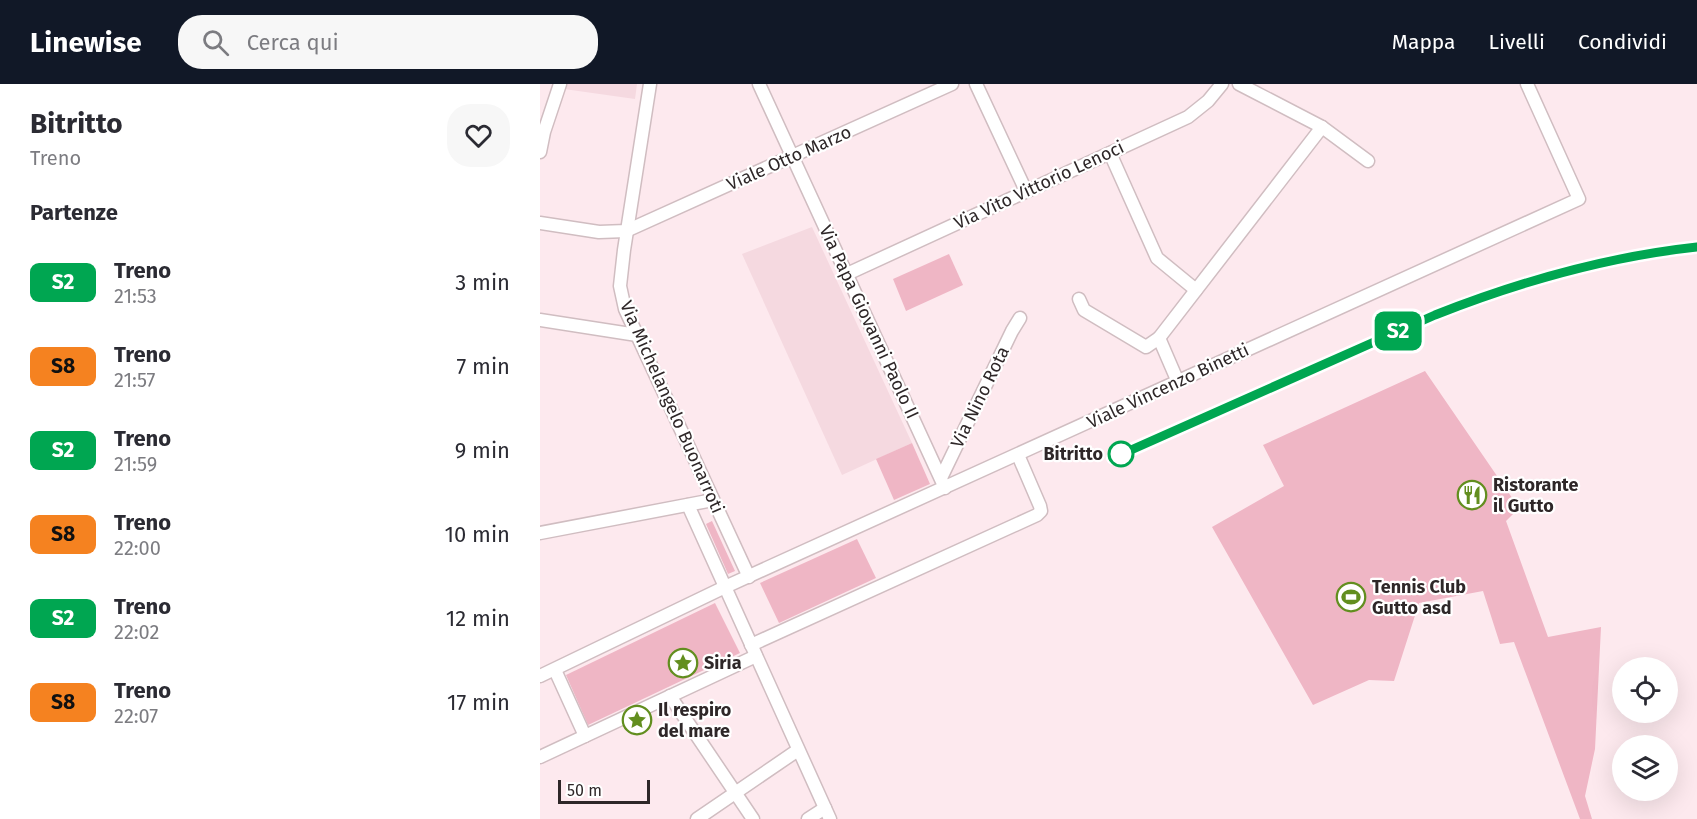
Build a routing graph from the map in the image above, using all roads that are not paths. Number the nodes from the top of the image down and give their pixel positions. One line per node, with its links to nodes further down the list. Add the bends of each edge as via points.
1 (560, 84): 10 (street)
2 (650, 84): 16 (street, Via Michelangelo Buonarroti)
3 (759, 84): 12 (street, Via Papa Giovanni Paolo II)
4 (952, 84): 12 (street, Viale Otto Marzo)
5 (976, 84): 14 (street)
6 (1222, 84): 11 (street, Via Vito Vittorio Lenoci, via 1188,117)
7 (1239, 84): 9 (street)
8 (1527, 84): 24 (street, Viale Vincenzo Binetti, via 1579,199)
9 (1322, 127): 13 (street); 18 (street)
10 (540, 152)
11 (1110, 153): 14 (street, Via Vito Vittorio Lenoci); 18 (street, via 1157,258)
12 (793, 157): 16 (street, Viale Otto Marzo); 17 (street, Via Papa Giovanni Paolo II)
13 (1368, 161)
14 (1026, 191): 17 (street, Via Vito Vittorio Lenoci)
15 (540, 223): 16 (street, via 599,232)
16 (626, 231): 22 (street, Via Michelangelo Buonarroti, via 620,286)
17 (847, 274): 26 (street, Via Papa Giovanni Paolo II)
18 (1196, 290): 23 (street)
19 (1079, 299): 23 (street, via 1083,309 1146,347)
20 (1020, 318): 26 (street, Via Nino Rota)
21 (540, 320): 22 (street)
22 (637, 335): 27 (street, Via Michelangelo Buonarroti)
23 (1159, 338): 24 (street)
24 (1178, 382): 25 (street, Viale Vincenzo Binetti)
25 (1018, 455): 26 (street, Viale Vincenzo Binetti); 32 (street, via 1040,506 1037,515)
26 (943, 483): 30 (street, Viale Vincenzo Binetti)
27 (713, 500): 28 (street); 30 (street, Via Michelangelo Buonarroti)
28 (688, 505): 29 (street); 31 (street)
29 (540, 533)
30 (749, 577): 31 (street, Viale Vincenzo Binetti)
31 (725, 587): 32 (street); 33 (street, Viale Vincenzo Binetti)
32 (753, 651): 35 (street); 37 (street)
33 (555, 670): 34 (street, Viale Vincenzo Binetti); 36 (street)
34 (540, 676)
35 (670, 696): 36 (street); 39 (street)
36 (585, 736): 38 (street)
37 (798, 750): 39 (street); 40 (street)
38 (540, 757)
39 (737, 793): 41 (street); 42 (street)
40 (827, 813): 43 (street)
41 (697, 819)
42 (753, 819)
43 (808, 819)

